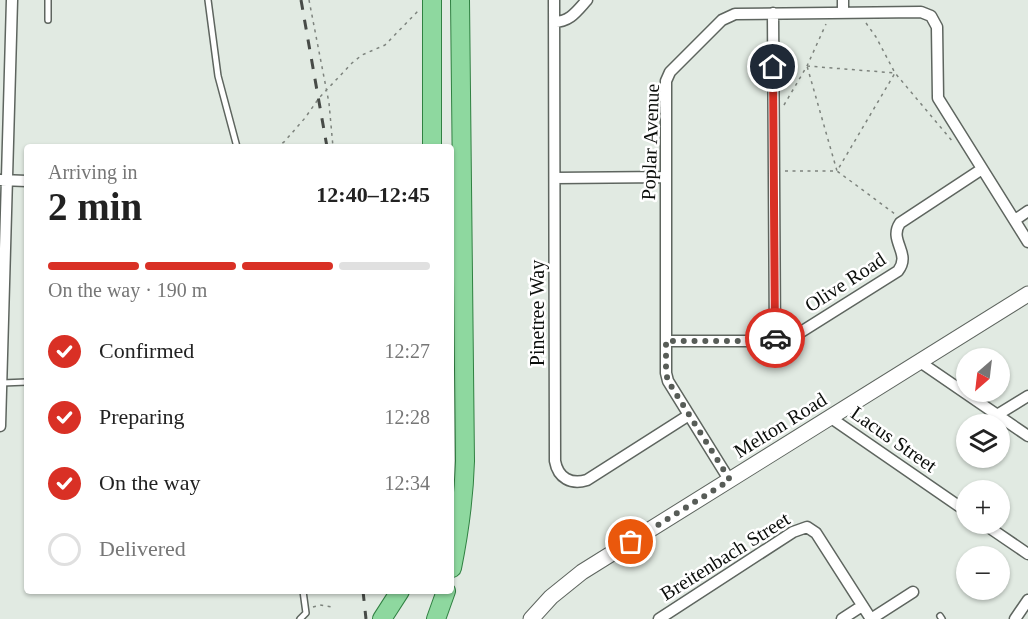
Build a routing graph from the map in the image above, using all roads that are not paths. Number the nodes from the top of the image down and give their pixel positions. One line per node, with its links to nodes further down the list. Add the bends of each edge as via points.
1 (12, 0): 18 (street)
2 (48, 0): 11 (lane)
3 (208, 0): 13 (lane, via 218,76)
4 (460, 0): 40 (main road, via 465,461)
5 (554, 0): 12 (street, Pinetree Way)
6 (587, 0): 12 (street, via 569,18)
7 (843, 0): 10 (street)
8 (426, 4): 14 (main road)
9 (773, 13): 10 (street, Poplar Avenue); 16 (street, Poplar Avenue, via 730,15 669,75); 25 (street)
10 (843, 13): 15 (street, Poplar Avenue, via 921,12 934,19 938,98)
11 (48, 20)
12 (554, 22): 17 (street, Pinetree Way)
13 (236, 144)
14 (432, 144)
15 (982, 169): 21 (street, Poplar Avenue); 25 (street, Olive Road, via 898,225 896,240 904,257 898,271 794,337)
16 (666, 177): 17 (street); 24 (street, Poplar Avenue)
17 (555, 178): 32 (street, Pinetree Way, via 556,469 571,481 587,480)
18 (4, 180): 19 (street); 28 (street)
19 (24, 181)
20 (1028, 211): 21 (street)
21 (1015, 220): 22 (street, Poplar Avenue)
22 (1028, 242)
23 (1028, 294): 26 (street, Melton Road)
24 (666, 341): 25 (street, Olive Road); 32 (street, Poplar Avenue, via 666,377)
25 (775, 341)
26 (920, 362): 30 (street); 33 (street, Melton Road)
27 (24, 382): 28 (lane)
28 (1, 383): 35 (street)
29 (1028, 396): 31 (street)
30 (996, 414)
31 (999, 414)
32 (689, 415): 37 (street, Poplar Avenue)
33 (831, 418): 37 (street, Melton Road); 38 (street, Lacus Street)
34 (1010, 424): 36 (street)
35 (0, 426)
36 (1028, 436)
37 (730, 480): 51 (street, Melton Road, via 582,572)
38 (956, 504)
39 (999, 534): 41 (street)
40 (454, 554)
41 (1028, 554)
42 (913, 592): 54 (street, Breitenbach Street)
43 (303, 594): 49 (lane, via 305,611)
44 (398, 594): 48 (main road)
45 (445, 594): 50 (main road)
46 (1028, 600): 55 (street)
47 (862, 606): 52 (street, Breitenbach Street, via 816,532 807,527 793,532); 53 (street); 54 (street, Breitenbach Street)
48 (382, 618)
49 (300, 619)
50 (436, 619)
51 (531, 619)
52 (658, 619)
53 (842, 619)
54 (871, 619)
55 (1015, 619)

